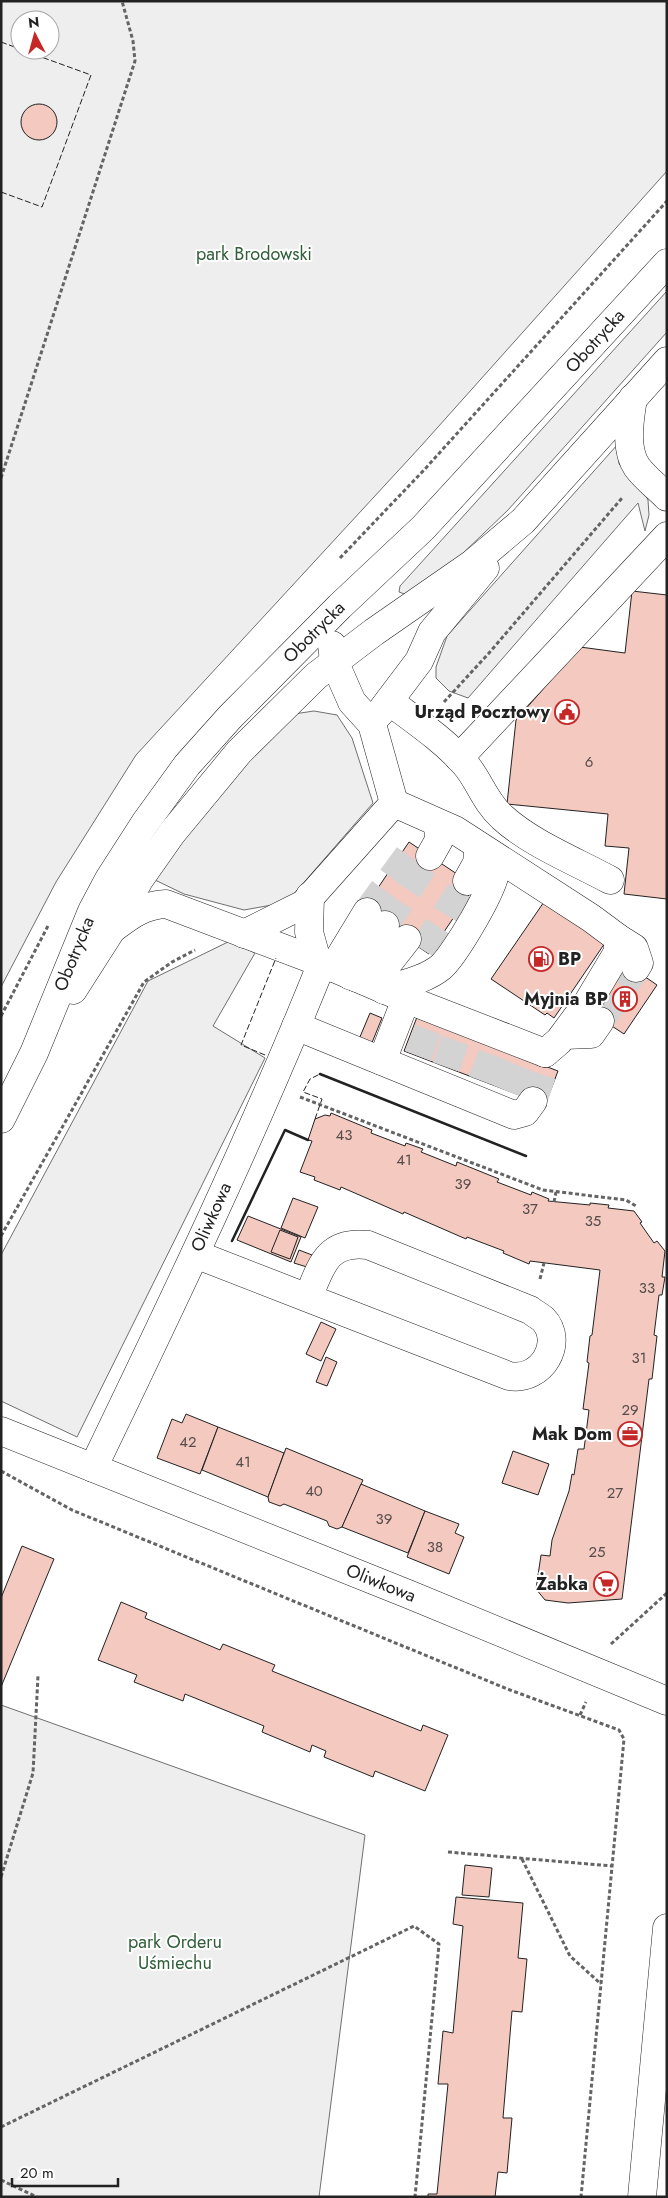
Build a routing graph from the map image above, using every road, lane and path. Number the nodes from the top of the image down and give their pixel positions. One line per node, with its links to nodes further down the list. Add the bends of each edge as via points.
1 (122, 1): 6 (path, via 135,60)
2 (667, 263): 10 (street, Obotrycka, via 423,528)
3 (667, 361): 4 (street, Obotrycka)
4 (633, 398): 5 (street, via 629,432 631,451 636,466); 8 (street, Obotrycka)
5 (644, 473): 7 (street); 13 (path)
6 (1, 478)
7 (667, 497)
8 (523, 521): 11 (street, Obotrycka, via 472,564); 12 (street, via 437,625 419,661)
9 (667, 536): 15 (street)
10 (340, 606): 11 (street, via 330,635); 30 (street, Obotrycka, via 230,717 187,765 145,823 92,912)
11 (334, 661): 14 (street, via 352,702); 22 (street, Obotrycka, via 239,752 210,786 172,832 139,880)
12 (389, 701): 14 (street); 15 (street)
13 (443, 703)
14 (372, 724): 16 (street)
15 (459, 758): 20 (street, via 502,817 525,834)
16 (416, 813): 17 (street); 18 (street, via 439,840); 21 (street)
17 (477, 844): 19 (street, via 477,863); 24 (street); 26 (street, via 496,867 493,881 472,925 442,966 425,977)
18 (423, 851)
19 (460, 876)
20 (610, 880)
21 (310, 896): 23 (street, via 304,904 277,919); 26 (street, via 309,932)
22 (112, 929): 23 (street, via 135,912 153,904 166,904); 30 (street, Obotrycka)
23 (238, 932): 26 (street); 38 (path, via 172,962 144,982)
24 (618, 938): 25 (street, via 634,948 639,963); 29 (street, via 618,952 588,1002)
25 (636, 968)
26 (356, 978): 26 (street, via 395,932 389,962); 28 (street, Oliwkowa); 29 (street, via 433,1016 497,1041); 31 (street)
27 (600, 1021): 29 (street, via 591,1034)
28 (296, 1026): 31 (street); 32 (street, Oliwkowa)
29 (540, 1051)
30 (34, 1053): 34 (street, Obotrycka)
31 (382, 1061): 33 (street, via 415,1065)
32 (284, 1087): 35 (path, via 301,1098 543,1190); 39 (street, Oliwkowa)
33 (514, 1104)
34 (1, 1119)
35 (556, 1192): 36 (path); 37 (path, via 626,1200)
36 (554, 1202)
37 (636, 1206)
38 (1, 1236)
39 (195, 1254): 40 (street); 42 (street, Oliwkowa)
40 (308, 1298): 40 (street, via 323,1262 330,1254 342,1246 368,1245 530,1310 544,1320 551,1343 540,1368 519,1378)
41 (1, 1432): 42 (street, Oliwkowa)
42 (93, 1468): 47 (street, Oliwkowa)
43 (1, 1471): 50 (path, via 72,1510 510,1690 620,1730 624,1739)
44 (667, 1593): 45 (path)
45 (610, 1646)
46 (38, 1676): 51 (path, via 33,1773)
47 (667, 1702)
48 (448, 1852): 49 (path)
49 (521, 1858): 50 (path); 53 (path, via 570,1956)
50 (612, 1866): 53 (path)
51 (1, 1877)
52 (667, 1928): 54 (street)
53 (601, 1984): 59 (path)
54 (662, 2027): 60 (street)
55 (1, 2127): 58 (path, via 414,1926 439,1944)
56 (1, 2180): 57 (path)
57 (37, 2197)
58 (415, 2197)
59 (581, 2197)
60 (642, 2197)

